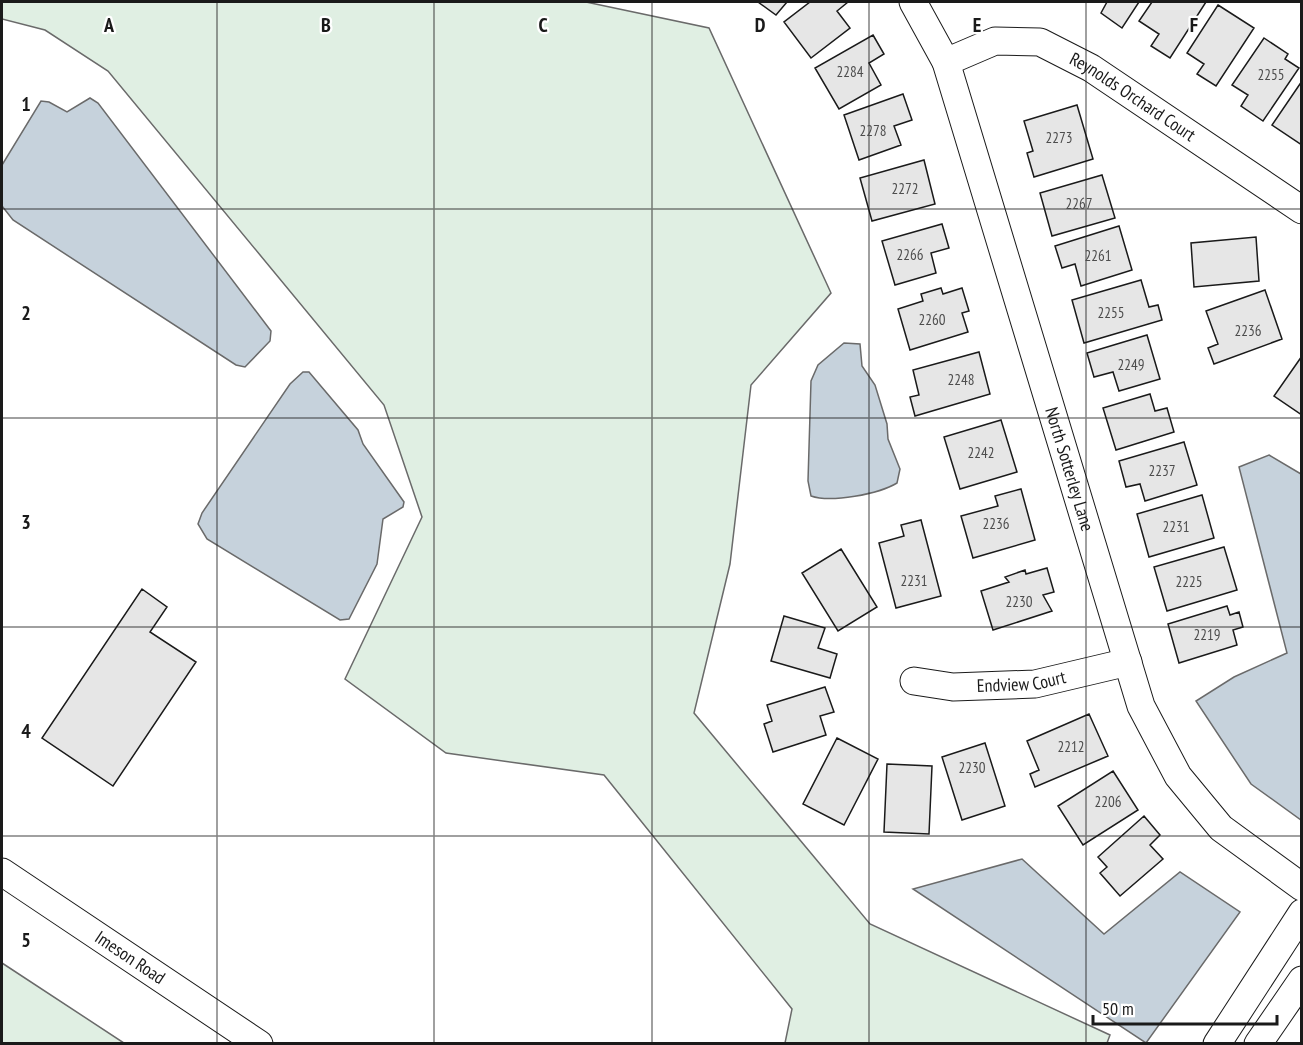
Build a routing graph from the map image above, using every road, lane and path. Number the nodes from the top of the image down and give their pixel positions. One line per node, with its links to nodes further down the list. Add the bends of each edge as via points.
1 (913, 2): 2 (street, North Sotterley Lane)
2 (946, 62): 3 (street, Reynolds Orchard Court, via 995,41 1040,42 1091,68); 4 (street, North Sotterley Lane)
3 (1302, 210)
4 (1128, 662): 5 (street, Endview Court, via 1035,684 953,687); 7 (street, North Sotterley Lane, via 1141,706 1178,776 1221,828)
5 (914, 681)
6 (2, 872): 10 (street, Imeson Road)
7 (1302, 887)
8 (1302, 913): 11 (street)
9 (1302, 980): 12 (street)
10 (259, 1044)
11 (1217, 1044)
12 (1258, 1044)

